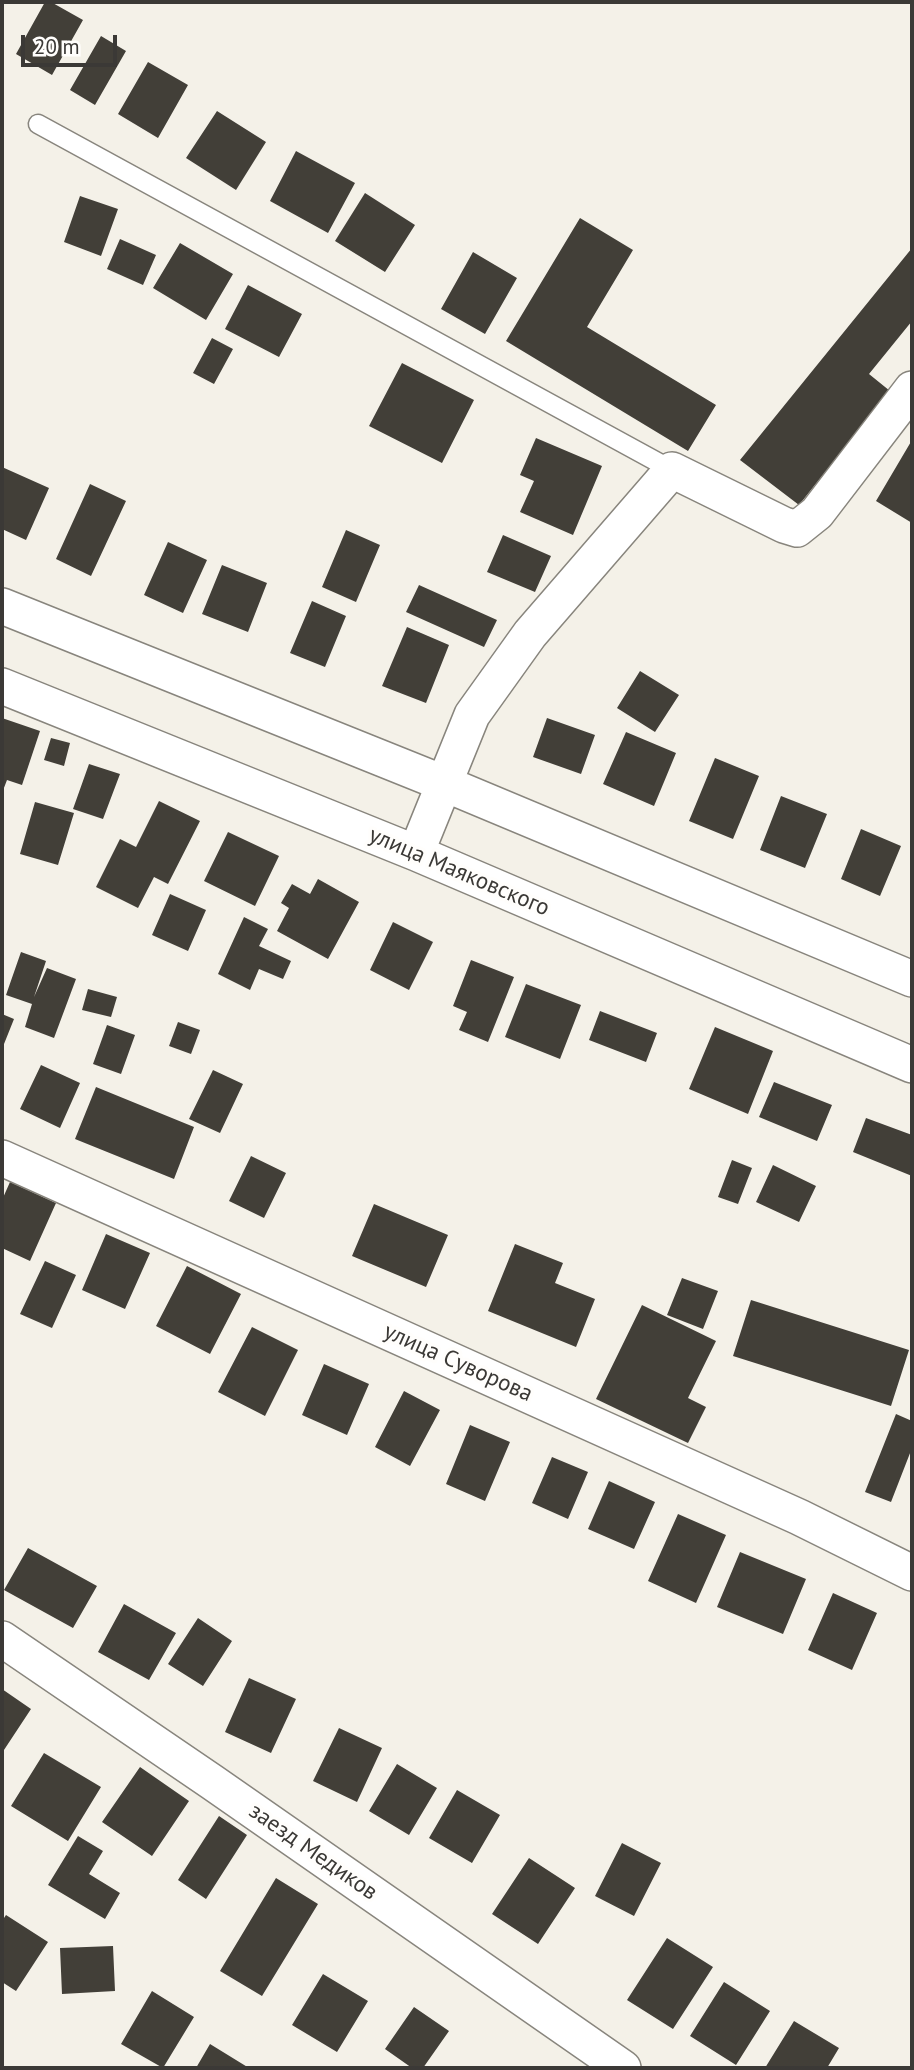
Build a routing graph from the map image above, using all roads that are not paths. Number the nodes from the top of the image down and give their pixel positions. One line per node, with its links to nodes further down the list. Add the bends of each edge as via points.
1 (38, 124): 3 (lane)
2 (912, 389): 3 (street, via 817,513 797,529)
3 (672, 470): 6 (street, via 523,644 472,715)
4 (2, 606): 6 (street)
5 (2, 686): 7 (street, улица Маяковского)
6 (443, 783): 7 (street); 8 (street)
7 (416, 853): 9 (street, улица Маяковского)
8 (912, 979)
9 (912, 1065)
10 (2, 1158): 11 (street, улица Суворова, via 786,1511)
11 (912, 1573)
12 (2, 1639): 13 (street, заезд Медиков)
13 (623, 2068)

